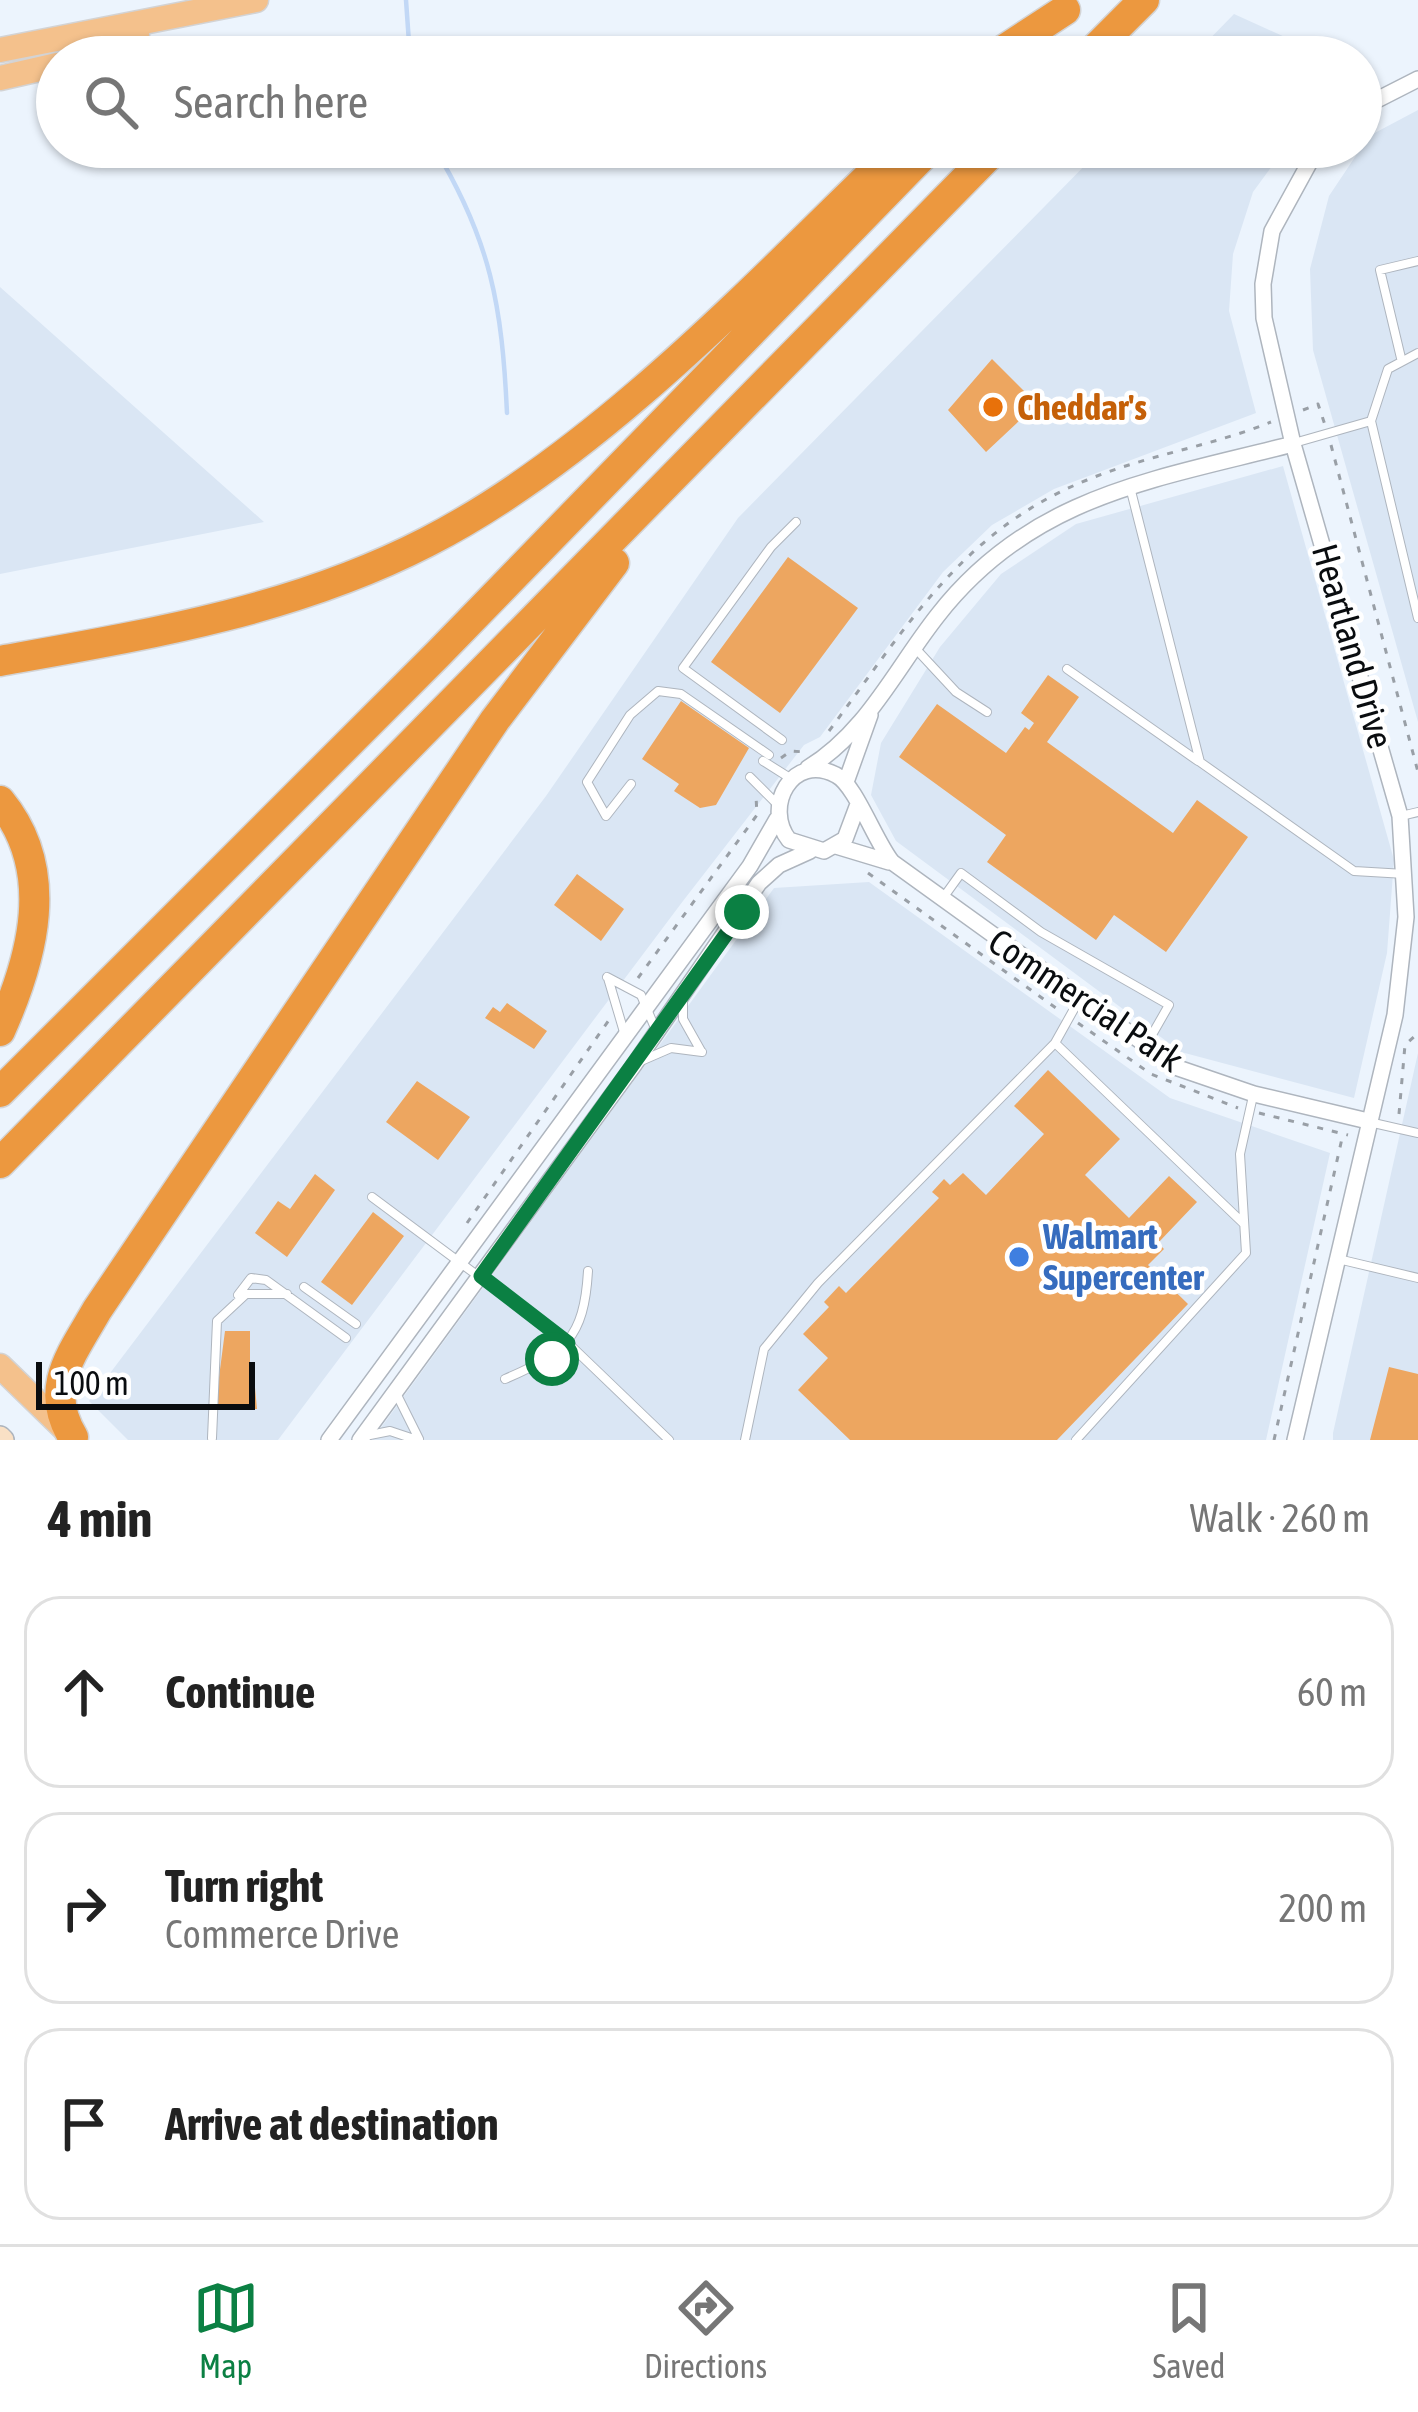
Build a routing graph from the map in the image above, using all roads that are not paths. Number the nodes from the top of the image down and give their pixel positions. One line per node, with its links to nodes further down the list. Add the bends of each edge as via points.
1 (256, 0): 4 (main road)
2 (1144, 0): 9 (highway)
3 (1070, 5): 7 (highway); 8 (highway)
4 (173, 20): 5 (main road); 6 (main road)
5 (81, 36)
6 (134, 36)
7 (1024, 36)
8 (1040, 36)
9 (1108, 36)
10 (36, 44): 11 (main road)
11 (0, 50)
12 (36, 69): 13 (main road)
13 (0, 78)
14 (1418, 79): 15 (street)
15 (1382, 97)
16 (877, 168): 33 (highway, via 607,417 482,511 368,568 267,605)
17 (912, 168): 63 (highway)
18 (976, 168): 22 (highway)
19 (1305, 168): 25 (street, Heartland Drive, via 1282,204 1263,284)
20 (1418, 261): 23 (lane, via 1380,270)
21 (1418, 353): 23 (lane)
22 (790, 357): 58 (highway); 85 (highway, via 553,639 97,1310 57,1392)
23 (1401, 358): 24 (lane, via 1384,376)
24 (1371, 421): 25 (lane); 29 (lane)
25 (1293, 444): 26 (street); 47 (street, Heartland Drive)
26 (1130, 486): 32 (street, via 1022,533 964,584); 38 (lane)
27 (796, 522): 37 (lane, via 683,668)
28 (1418, 568): 29 (lane)
29 (1406, 571): 30 (lane)
30 (1414, 581): 31 (lane)
31 (1418, 618)
32 (915, 648): 35 (street); 36 (lane)
33 (0, 661)
34 (1067, 669): 38 (lane)
35 (871, 712): 40 (street); 41 (street)
36 (987, 712)
37 (782, 740)
38 (1200, 762): 51 (lane, via 1354,872)
39 (750, 777): 45 (lane)
40 (793, 778): 41 (street, via 822,770); 42 (lane, via 681,694 658,691 631,715 587,782 606,816); 45 (street)
41 (846, 782): 44 (street)
42 (631, 784)
43 (0, 801): 56 (highway, via 27,846 36,895 26,962)
44 (857, 807): 48 (street, via 853,830); 50 (street)
45 (777, 812): 49 (street, via 789,840); 55 (street, via 750,866)
46 (1418, 812): 47 (lane)
47 (1400, 816): 51 (street, Heartland Drive)
48 (836, 846): 49 (street); 50 (street)
49 (811, 851): 53 (street, via 768,872)
50 (892, 862): 52 (street, Commercial Park)
51 (1405, 874): 65 (street, Heartland Drive, via 1395,1015)
52 (942, 899): 54 (street, Commercial Park); 61 (lane, via 962,873 1041,932 1169,1005)
53 (684, 996): 57 (street); 62 (lane, via 683,1018 702,1052 671,1048)
54 (1078, 1000): 60 (lane); 61 (street, Commercial Park)
55 (649, 1004): 57 (lane); 59 (street); 59 (lane, via 607,977)
56 (0, 1031)
57 (655, 1035): 62 (street)
58 (127, 1038): 67 (highway); 68 (highway)
59 (624, 1041): 72 (street)
60 (1055, 1043): 70 (lane); 91 (lane, via 818,1283 764,1349)
61 (1145, 1047): 64 (street, Commercial Park, via 1178,1068)
62 (634, 1065): 74 (street)
63 (0, 1092)
64 (1254, 1094): 65 (street, Commercial Park); 70 (lane, via 1240,1154)
65 (1368, 1121): 66 (lane); 71 (street, Heartland Drive)
66 (1418, 1133)
67 (0, 1163)
68 (0, 1178)
69 (372, 1196): 72 (lane)
70 (1244, 1224): 92 (lane, via 1246,1253 1235,1271)
71 (1335, 1258): 75 (lane); 93 (street, Heartland Drive)
72 (462, 1263): 74 (lane); 88 (street)
73 (588, 1271): 81 (lane, via 586,1303)
74 (481, 1276): 81 (lane); 84 (street)
75 (1418, 1279)
76 (304, 1286): 79 (lane)
77 (287, 1294): 78 (lane); 78 (lane, via 251,1278); 80 (lane)
78 (233, 1301): 86 (lane, via 217,1321)
79 (356, 1324)
80 (346, 1338)
81 (568, 1343): 83 (lane); 90 (lane)
82 (0, 1366): 85 (main road)
83 (505, 1379)
84 (396, 1392): 87 (street); 89 (lane)
85 (74, 1438)
86 (212, 1438)
87 (361, 1438): 89 (lane, via 390,1431)
88 (329, 1440)
89 (418, 1440)
90 (669, 1440)
91 (745, 1440)
92 (1076, 1440)
93 (1295, 1440)

